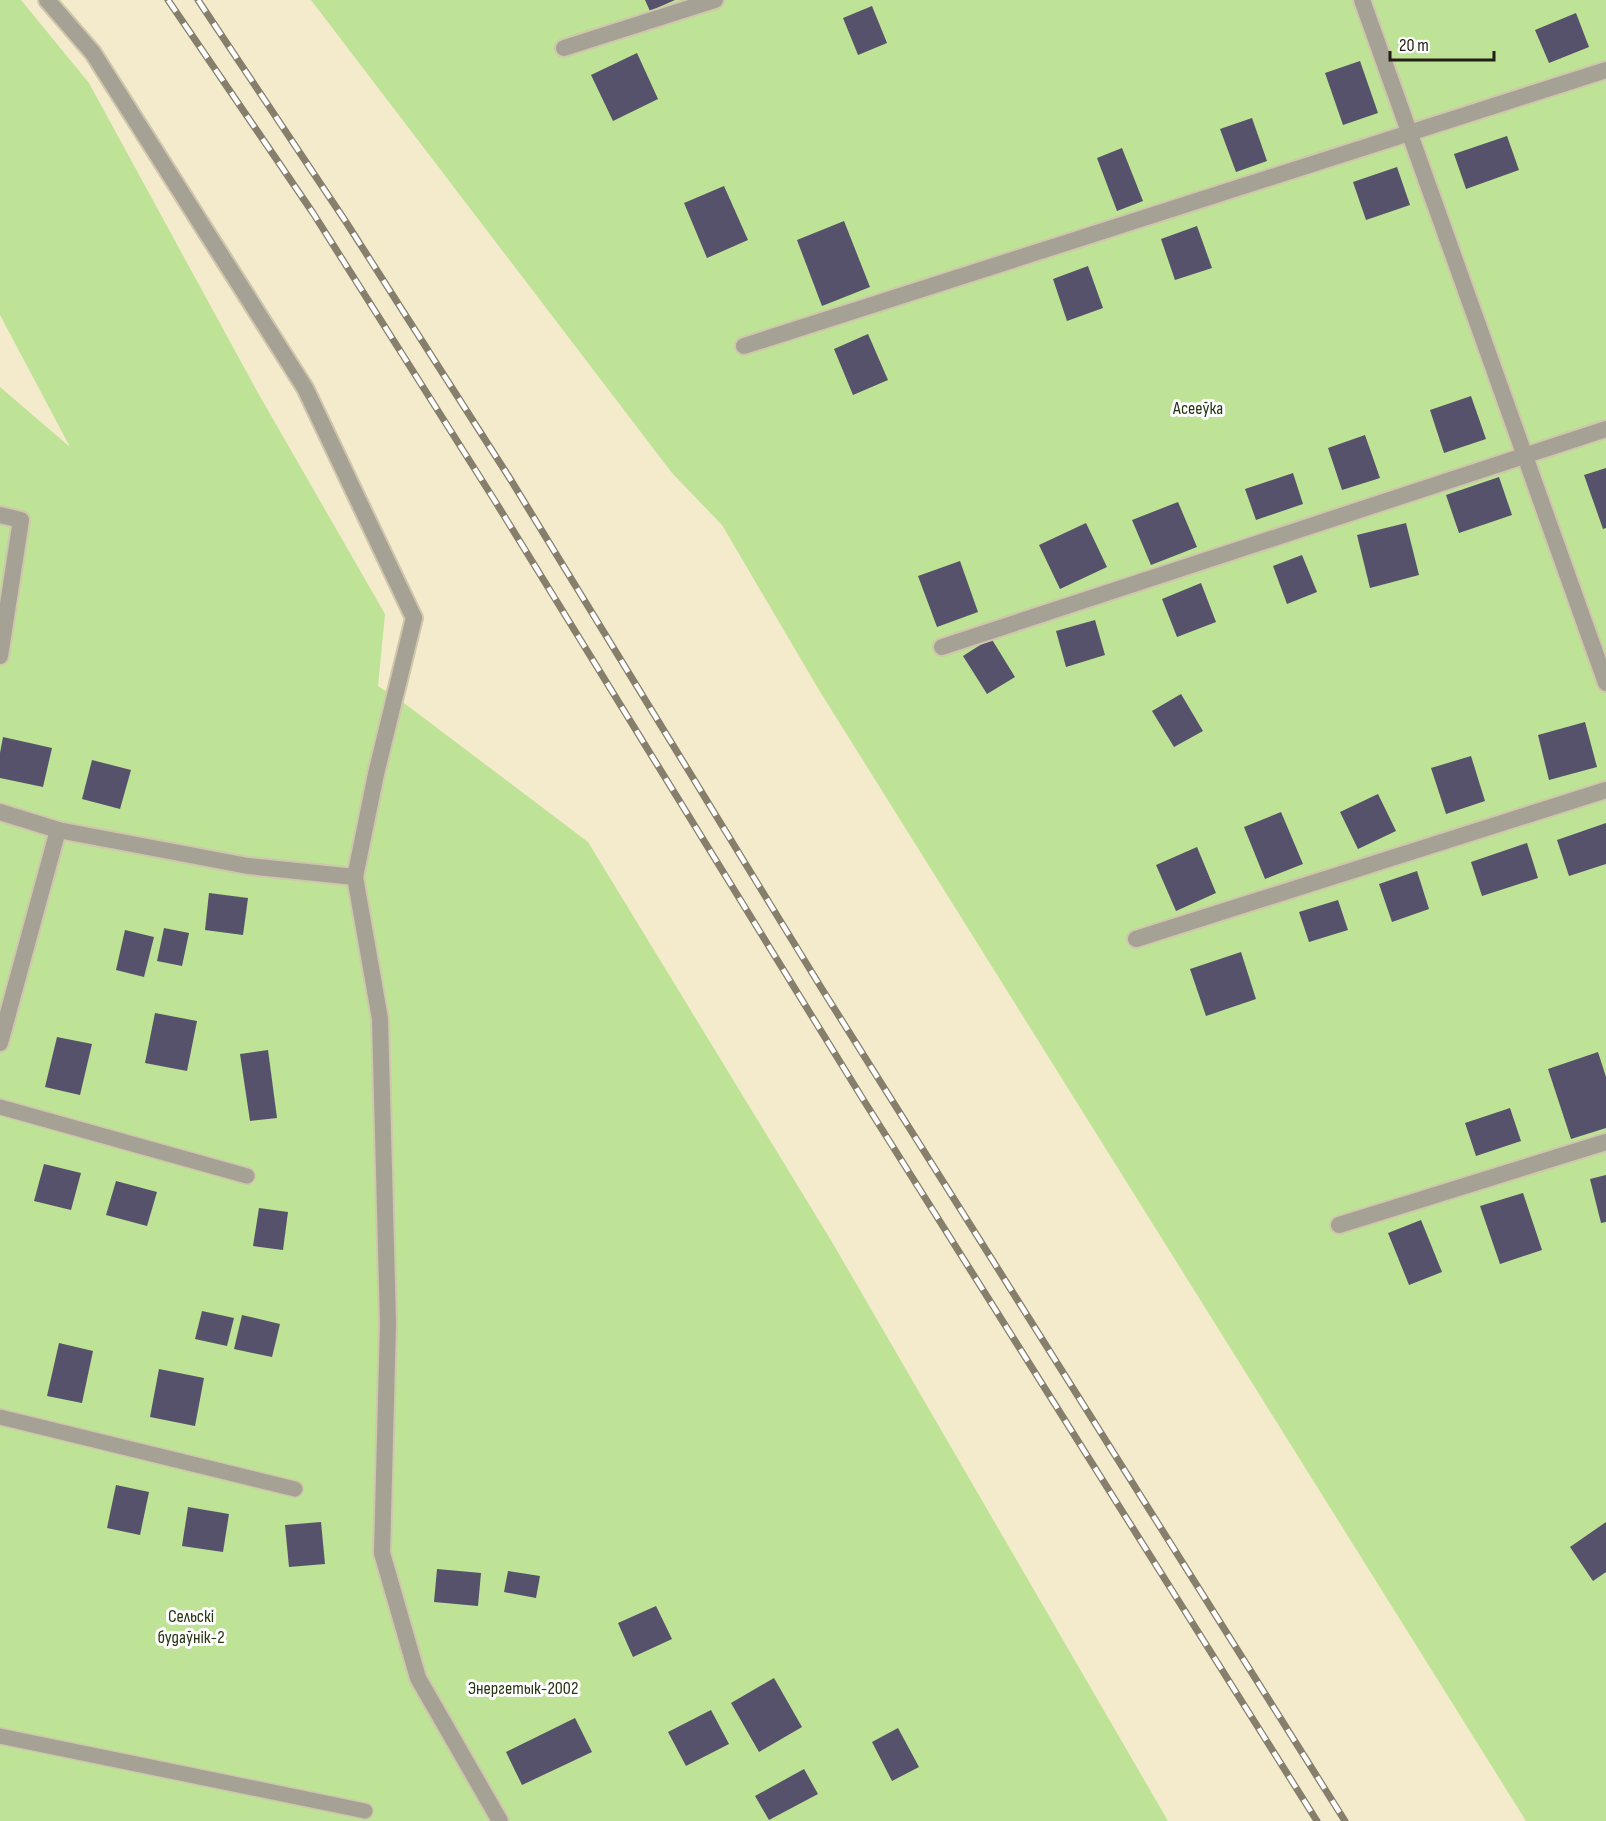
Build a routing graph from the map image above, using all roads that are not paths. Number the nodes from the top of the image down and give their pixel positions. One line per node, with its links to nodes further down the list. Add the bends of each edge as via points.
1 (47, 0): 17 (street, via 93,53 305,388 414,618)
2 (715, 0): 4 (street)
3 (1362, 0): 6 (street)
4 (564, 48)
5 (1606, 70): 6 (street)
6 (1410, 133): 7 (street); 9 (street)
7 (744, 346)
8 (1606, 429): 9 (street)
9 (1525, 455): 11 (street); 13 (street)
10 (0, 515): 12 (street, via 21,520)
11 (942, 647)
12 (0, 656)
13 (1606, 683)
14 (1606, 790): 18 (street)
15 (0, 812): 16 (street)
16 (58, 830): 17 (street, via 248,866); 19 (street)
17 (355, 877): 28 (street, via 380,1019 388,1323 382,1553 418,1678)
18 (1136, 939)
19 (0, 1043)
20 (0, 1107): 22 (lane)
21 (1606, 1142): 23 (street)
22 (247, 1176)
23 (1339, 1225)
24 (0, 1417): 25 (lane)
25 (295, 1489)
26 (0, 1736): 27 (lane)
27 (365, 1812)
28 (500, 1821)

